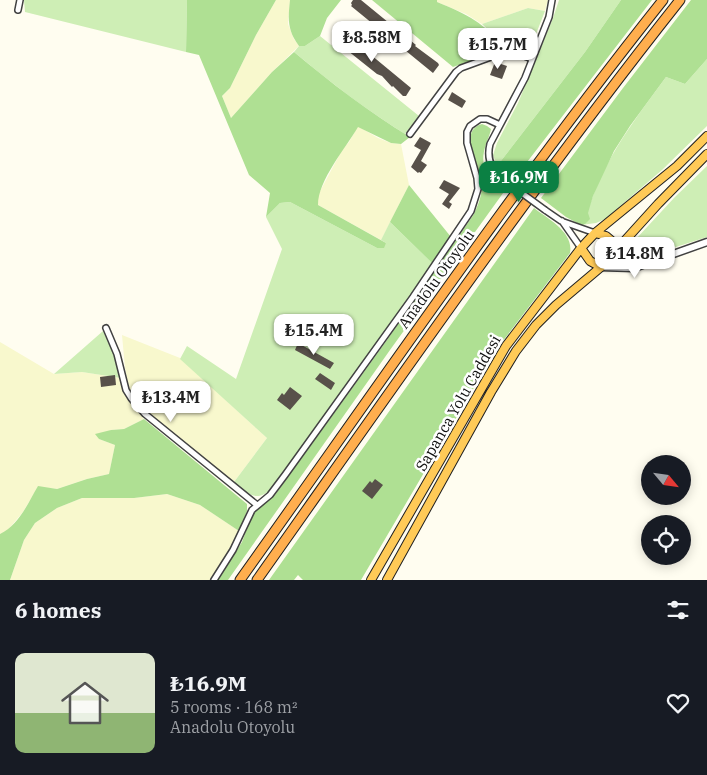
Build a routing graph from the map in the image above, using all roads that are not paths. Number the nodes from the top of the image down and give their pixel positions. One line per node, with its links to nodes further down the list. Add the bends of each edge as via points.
1 (20, 0): 5 (street)
2 (552, 0): 6 (street, via 549,17)
3 (663, 0): 21 (highway, Anadolu Otoyolu, via 490,227)
4 (680, 0): 22 (highway, Anadolu Otoyolu, via 444,314)
5 (18, 10)
6 (532, 59): 7 (street); 8 (street, via 512,51 461,68)
7 (500, 125): 11 (street, bridge, via 490,144 489,160 494,171); 19 (street, via 484,118 470,126 467,143 478,189 468,217 285,475 270,495)
8 (410, 134)
9 (707, 136): 12 (highway, via 676,166)
10 (707, 154): 14 (highway)
11 (561, 221): 12 (street); 15 (street)
12 (595, 232): 14 (highway); 15 (highway, Sapanca Yolu Caddesi)
13 (707, 242): 16 (street)
14 (620, 247): 16 (street, via 640,259); 17 (highway, Sapanca Yolu Caddesi)
15 (581, 248): 17 (highway, via 590,261); 23 (highway, Sapanca Yolu Caddesi, via 506,346)
16 (662, 257): 17 (street, via 634,268)
17 (601, 267): 24 (highway, Sapanca Yolu Caddesi, via 556,305 516,351)
18 (106, 328): 19 (street, via 126,390 137,406)
19 (256, 504): 20 (street)
20 (214, 580)
21 (240, 580)
22 (257, 580)
23 (371, 580)
24 (387, 580)

